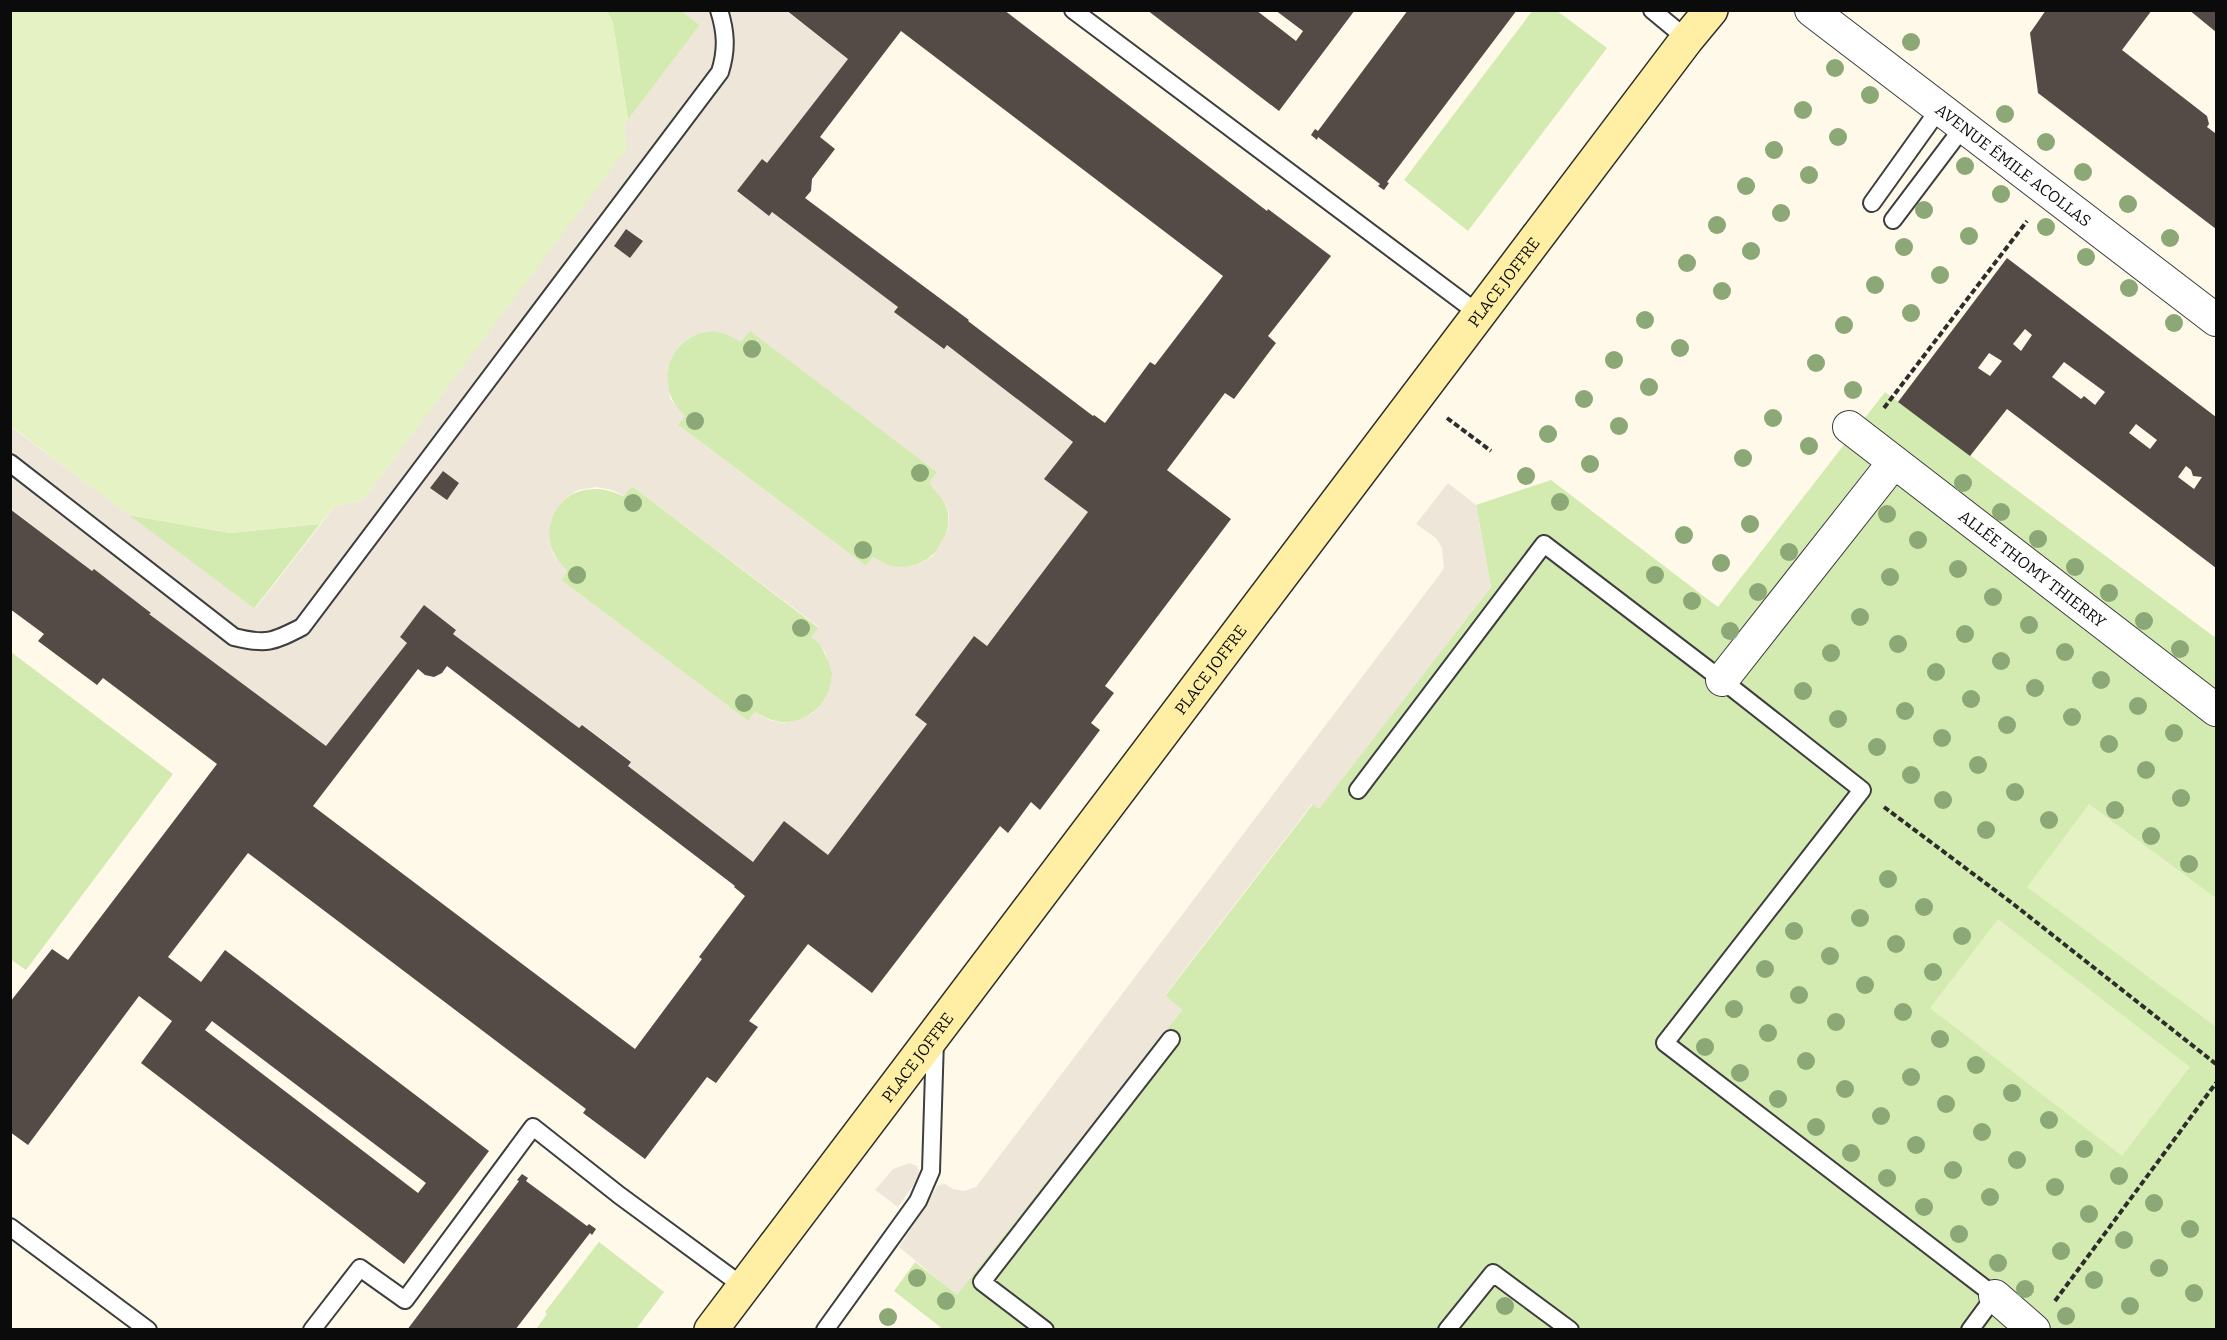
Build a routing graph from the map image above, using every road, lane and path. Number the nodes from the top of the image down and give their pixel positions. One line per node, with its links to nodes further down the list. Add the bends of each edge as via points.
1 (719, 10): 16 (lane, via 726,55 720,72 302,627 277,640 255,642 234,637)
2 (1073, 10): 12 (lane)
3 (1652, 10): 6 (lane)
4 (1711, 10): 6 (main road, PLACE JOFFRE)
5 (1811, 10): 7 (street, AVENUE ÉMILE ACOLLAS)
6 (1687, 39): 12 (main road, PLACE JOFFRE)
7 (1940, 108): 8 (street, AVENUE ÉMILE ACOLLAS); 10 (lane)
8 (1964, 126): 9 (street, AVENUE ÉMILE ACOLLAS); 11 (lane)
9 (2050, 192): 13 (street, AVENUE ÉMILE ACOLLAS); 14 (path)
10 (1872, 204)
11 (1893, 220)
12 (1479, 314): 21 (main road, PLACE JOFFRE)
13 (2217, 320)
14 (1855, 432): 15 (street, ALLÉE THOMY THIERRY)
15 (1893, 462): 17 (street); 18 (street, ALLÉE THOMY THIERRY)
16 (10, 463)
17 (1722, 680): 19 (lane, via 1544,544); 20 (lane)
18 (2217, 710)
19 (1358, 790)
20 (1862, 790): 23 (path); 27 (lane, via 1665,1043)
21 (935, 1034): 26 (main road, PLACE JOFFRE); 31 (lane, via 931,1171 918,1201)
22 (1171, 1039): 32 (lane, via 982,1282)
23 (2217, 1064)
24 (2217, 1083): 36 (path)
25 (10, 1227): 28 (lane)
26 (744, 1287): 29 (lane, via 533,1127 405,1300 360,1268); 30 (main road, PLACE JOFFRE)
27 (1995, 1296): 35 (lane); 36 (street)
28 (148, 1329)
29 (312, 1329)
30 (711, 1329)
31 (825, 1329)
32 (1045, 1329)
33 (1447, 1329): 34 (lane, via 1493,1273)
34 (1570, 1329)
35 (1970, 1329)
36 (2034, 1329)

